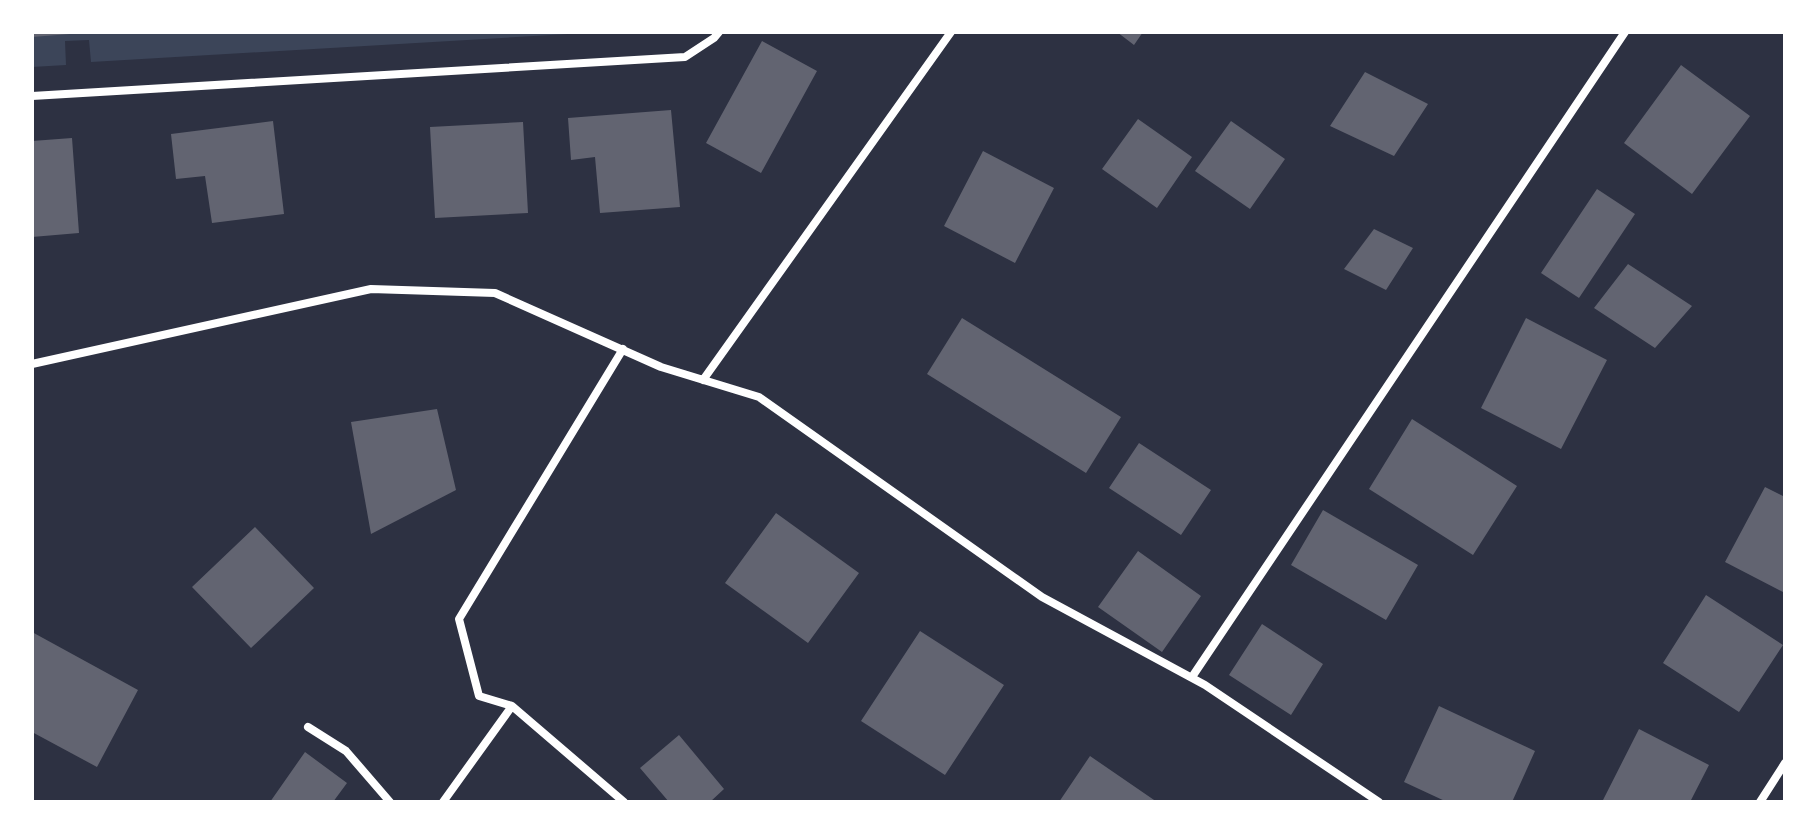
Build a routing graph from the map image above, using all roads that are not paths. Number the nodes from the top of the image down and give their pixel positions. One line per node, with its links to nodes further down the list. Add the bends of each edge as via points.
1 (719, 32): 4 (street, via 685,57)
2 (951, 32): 7 (street)
3 (1625, 32): 8 (street)
4 (32, 96)
5 (623, 349): 6 (street, via 495,293 371,289); 7 (street); 9 (street, via 459,619 479,696)
6 (32, 364)
7 (703, 380): 8 (street, via 759,397 1042,597)
8 (1192, 677): 15 (street)
9 (512, 706): 13 (street); 14 (street)
10 (308, 727): 12 (street, via 346,751)
11 (1785, 763): 16 (street)
12 (390, 802)
13 (443, 802)
14 (624, 802)
15 (1379, 802)
16 (1760, 802)

